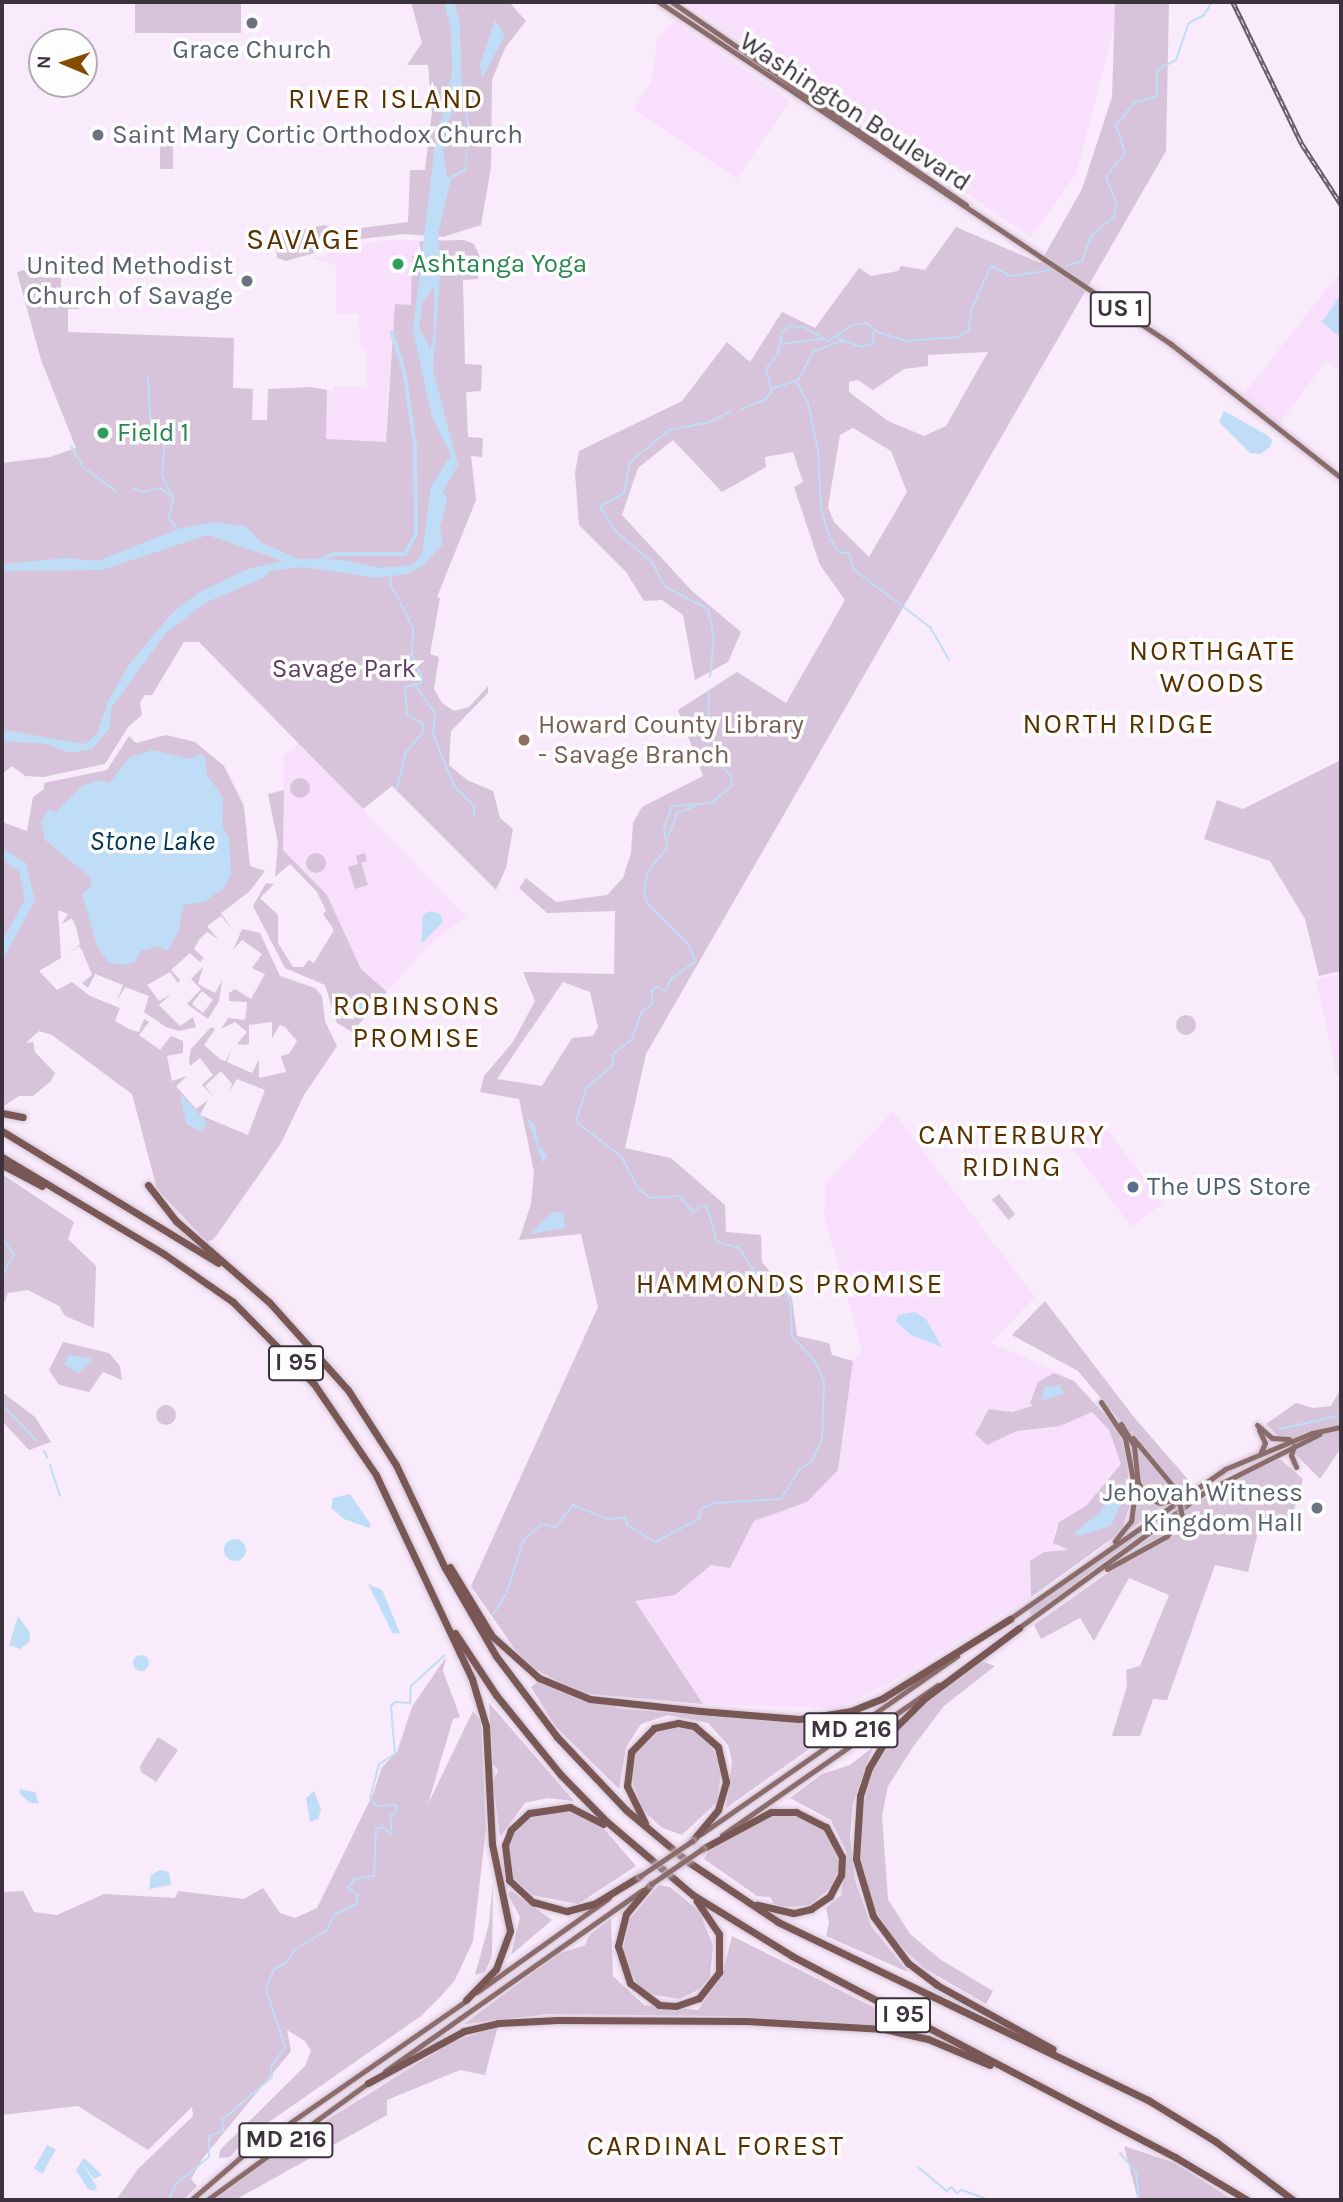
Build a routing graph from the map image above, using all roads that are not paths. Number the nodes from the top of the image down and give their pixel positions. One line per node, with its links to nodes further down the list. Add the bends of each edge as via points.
1 (659, 2): 3 (main road, Washington Boulevard / US 1)
2 (672, 2): 3 (main road, Washington Boulevard / US 1)
3 (997, 228): 4 (main road, Washington Boulevard / US 1, via 1171,344)
4 (1341, 478)
5 (2, 1113): 6 (highway)
6 (23, 1117)
7 (2, 1131): 12 (highway, I 95, via 201,1251)
8 (2, 1157): 11 (highway, I 95)
9 (2, 1165): 11 (highway)
10 (148, 1185): 12 (highway, via 183,1228)
11 (96, 1213): 22 (highway, I 95, via 208,1283 300,1366 363,1453)
12 (286, 1320): 20 (highway, I 95, via 361,1409)
13 (1121, 1424): 19 (main road, via 1134,1446 1138,1482 1145,1497 1160,1503); 21 (main road, via 1101,1402 1128,1448 1134,1514 1121,1536); 23 (main road, bridge, via 1177,1491 1182,1517 1167,1536)
14 (1341, 1428): 15 (main road, MD 216); 16 (main road, MD 216)
15 (1312, 1433): 17 (main road, MD 216); 17 (main road, via 1277,1439 1257,1425 1265,1443)
16 (1296, 1444): 18 (main road, via 1291,1455); 23 (main road, MD 216, via 1206,1491)
17 (1261, 1452): 19 (main road, MD 216)
18 (1296, 1467)
19 (1185, 1494): 21 (main road, MD 216)
20 (417, 1508): 24 (highway, via 500,1646 539,1678 590,1699 750,1716 831,1716 883,1698); 26 (highway, I 95, via 466,1607 515,1684 579,1762)
21 (1072, 1575): 24 (main road, MD 216)
22 (425, 1577): 28 (highway, I 95, via 471,1659 517,1723 584,1800); 34 (highway, via 484,1715 492,1844 510,1921 502,1960)
23 (1080, 1585): 25 (main road, MD 216)
24 (1010, 1619): 27 (main road, MD 216)
25 (1019, 1628): 29 (main road, MD 216); 35 (highway, via 925,1699 890,1733 860,1796 856,1859 873,1916 908,1963 937,1985)
26 (647, 1827): 27 (highway, via 627,1786 631,1752 654,1728 678,1723 694,1726 718,1747 726,1782 718,1810); 31 (highway, I 95)
27 (692, 1841): 30 (main road, MD 216, bridge)
28 (636, 1848): 30 (highway, via 587,1814 553,1806 529,1813 516,1824 507,1838 503,1861 519,1892 557,1910 585,1908); 33 (highway, I 95)
29 (702, 1849): 31 (highway, via 754,1817 787,1811 826,1827 842,1857 835,1889 825,1902 803,1912 767,1909); 32 (main road, MD 216, bridge)
30 (640, 1876): 34 (main road, MD 216)
31 (717, 1883): 35 (highway, I 95, via 836,1954)
32 (651, 1884): 33 (highway, via 626,1914 618,1946 629,1983 659,2005 676,2006 699,1998 719,1972 719,1934); 36 (main road, MD 216)
33 (693, 1895): 37 (highway, I 95, via 792,1956)
34 (466, 2000): 38 (main road, MD 216, via 242,2156)
35 (1093, 2073): 41 (highway, I 95, via 1215,2141)
36 (368, 2083): 37 (highway, via 442,2040 486,2025 699,2020 861,2027 912,2034); 39 (main road, MD 216)
37 (1059, 2096): 40 (highway, I 95)
38 (191, 2200)
39 (207, 2200)
40 (1247, 2200)
41 (1293, 2200)

